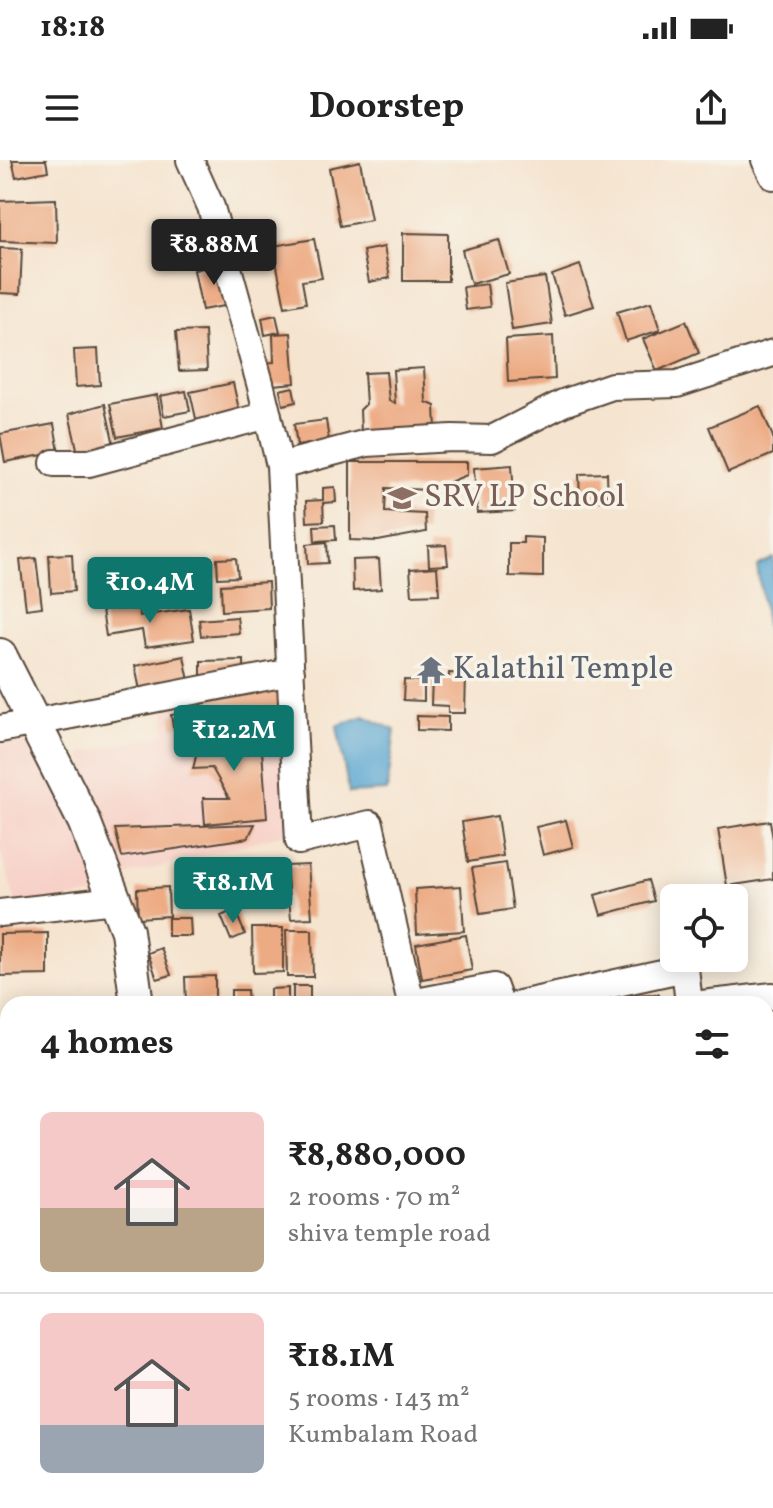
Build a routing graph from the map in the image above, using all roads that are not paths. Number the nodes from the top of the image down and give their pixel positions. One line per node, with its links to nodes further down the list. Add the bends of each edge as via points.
1 (190, 160): 5 (street, via 211,207)
2 (765, 160): 3 (street)
3 (773, 176)
4 (773, 353): 7 (street, via 677,384 612,386 563,403 492,439 367,443)
5 (268, 415): 6 (street, via 89,463); 7 (street)
6 (54, 463)
7 (280, 466): 9 (street)
8 (0, 655): 10 (main road)
9 (291, 672): 10 (street); 15 (street, via 299,841 370,824)
10 (35, 721): 11 (street); 12 (main road)
11 (0, 729)
12 (115, 900): 13 (street); 14 (main road, via 127,931)
13 (0, 912)
14 (136, 996)
15 (409, 996)
16 (447, 996): 17 (street, via 494,987)
17 (497, 996)
18 (557, 996): 19 (street, via 685,968)
19 (688, 996)

